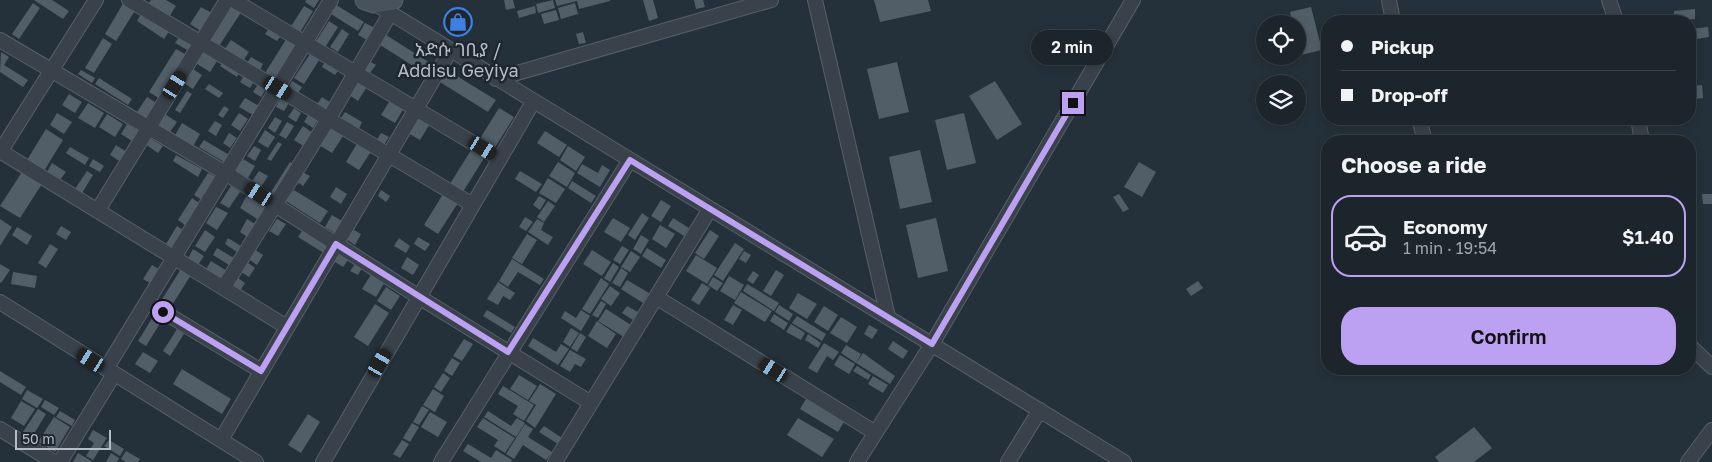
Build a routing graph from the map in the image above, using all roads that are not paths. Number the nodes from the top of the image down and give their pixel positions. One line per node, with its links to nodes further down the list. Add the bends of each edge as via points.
1 (96, 0): 19 (street)
2 (130, 0): 16 (street)
3 (227, 0): 16 (street)
4 (234, 0): 17 (street)
5 (330, 0): 17 (street)
6 (771, 0): 21 (street)
7 (814, 0): 43 (street)
8 (1134, 0): 45 (street)
9 (1389, 0): 13 (street)
10 (1609, 0): 14 (street)
11 (369, 2): 12 (main road)
12 (392, 7): 18 (street); 20 (street)
13 (1392, 15)
14 (1614, 15)
15 (0, 40): 19 (street)
16 (202, 41): 22 (street); 26 (street)
17 (306, 43): 20 (street); 22 (street)
18 (450, 51): 21 (street); 24 (street)
19 (51, 70): 26 (street); 27 (street)
20 (356, 73): 24 (street); 25 (street)
21 (496, 79): 23 (street)
22 (278, 88): 25 (street); 31 (street)
23 (533, 102): 29 (street); 30 (street)
24 (416, 108): 28 (street); 29 (street)
25 (329, 118): 28 (street); 32 (street)
26 (148, 128): 31 (street); 35 (street)
27 (0, 152): 35 (street)
28 (389, 154): 33 (street); 36 (street)
29 (500, 159): 33 (street)
30 (630, 160): 34 (street); 46 (street)
31 (227, 174): 32 (street); 37 (street)
32 (275, 205): 36 (street); 38 (street)
33 (473, 205): 40 (street)
34 (710, 209): 39 (street); 43 (street)
35 (98, 210): 37 (street)
36 (336, 244): 40 (street); 44 (street)
37 (175, 257): 38 (street); 42 (street)
38 (224, 287): 44 (street)
39 (656, 297): 51 (street); 55 (street)
40 (419, 298): 46 (street); 60 (street)
41 (0, 302): 50 (street)
42 (147, 302): 49 (street); 50 (street)
43 (888, 317): 45 (street)
44 (287, 326): 49 (street)
45 (932, 344): 52 (street); 55 (street)
46 (508, 352): 51 (street); 61 (street)
47 (1696, 352): 48 (street)
48 (1712, 367)
49 (261, 371): 56 (street)
50 (110, 372): 56 (street); 58 (street)
51 (591, 404): 62 (street)
52 (1040, 410): 64 (street); 65 (street)
53 (0, 429): 57 (street)
54 (1712, 430): 66 (street)
55 (874, 432): 63 (street)
56 (220, 440): 59 (street)
57 (54, 462)
58 (60, 462)
59 (256, 462)
60 (323, 462)
61 (440, 462)
62 (555, 462)
63 (857, 462)
64 (1008, 462)
65 (1124, 462)
66 (1688, 462)

